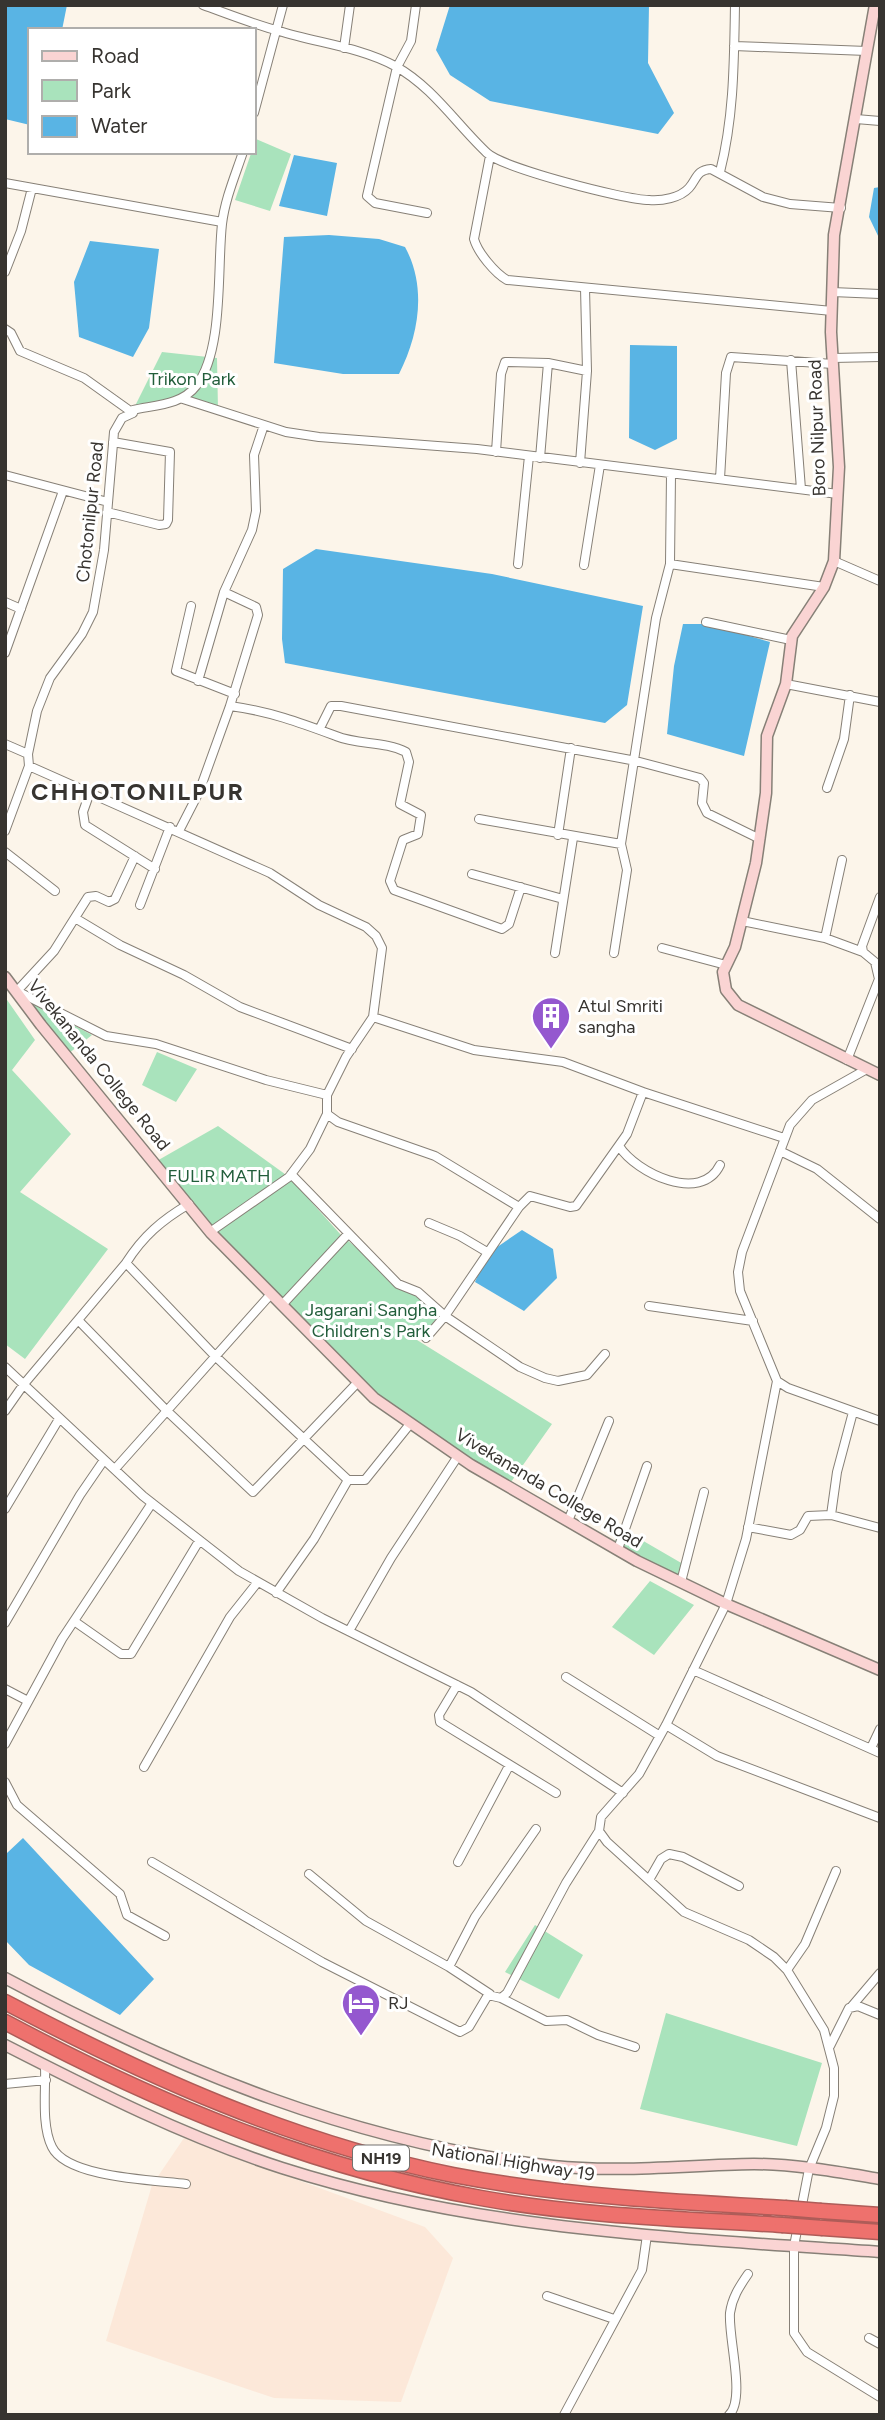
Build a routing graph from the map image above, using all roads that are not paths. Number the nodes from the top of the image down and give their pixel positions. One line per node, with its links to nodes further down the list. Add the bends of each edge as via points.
1 (204, 5): 7 (street)
2 (283, 5): 7 (street)
3 (350, 5): 9 (street)
4 (416, 5): 11 (street, via 411,41)
5 (735, 5): 8 (street)
6 (875, 5): 10 (street, Boro Nilpur Road)
7 (277, 31): 9 (street); 12 (street)
8 (734, 46): 10 (street); 17 (street, via 729,136)
9 (344, 48): 11 (street)
10 (867, 51): 13 (street, Boro Nilpur Road)
11 (397, 67): 16 (street, via 446,108); 21 (street, via 367,196 376,203)
12 (256, 106)
13 (856, 119): 14 (street); 20 (street, Boro Nilpur Road)
14 (880, 121)
15 (242, 154): 22 (street)
16 (490, 156): 17 (street, via 618,196 649,201 675,198 703,169); 24 (street, via 474,229 476,247 507,280)
17 (720, 172): 20 (street, via 763,197)
18 (5, 183): 19 (street)
19 (32, 188): 22 (street); 23 (street)
20 (841, 208): 25 (street, Boro Nilpur Road, via 834,235)
21 (427, 213)
22 (222, 222): 34 (street, via 207,366)
23 (5, 272)
24 (585, 288): 27 (street); 33 (street)
25 (832, 292): 26 (street); 27 (street, Boro Nilpur Road)
26 (880, 294)
27 (832, 311): 31 (street, Boro Nilpur Road)
28 (5, 329): 35 (street, via 20,351 84,378)
29 (880, 357): 31 (street)
30 (791, 360): 31 (street); 45 (street, via 731,357 726,373); 46 (street)
31 (833, 361): 48 (street, Boro Nilpur Road)
32 (548, 363): 33 (street); 38 (street, via 512,360 502,366); 40 (street)
33 (587, 371): 41 (street)
34 (183, 399): 35 (street); 36 (street)
35 (133, 413): 37 (street, Chotonilpur Road, via 122,418)
36 (264, 425): 38 (street, via 319,437); 57 (street, via 254,455 252,530)
37 (113, 442): 49 (street, Chotonilpur Road); 50 (street, via 170,452 168,520 159,525)
38 (496, 452): 39 (street)
39 (529, 456): 40 (street); 52 (street)
40 (540, 458): 41 (street)
41 (580, 463): 42 (street)
42 (600, 466): 44 (street); 53 (street)
43 (5, 475): 47 (street)
44 (671, 475): 45 (street); 54 (street)
45 (720, 479): 46 (street)
46 (802, 489): 48 (street)
47 (63, 491): 49 (street); 60 (street)
48 (838, 494): 51 (street, Boro Nilpur Road)
49 (108, 502): 50 (street, Chotonilpur Road)
50 (107, 512): 73 (street, Chotonilpur Road, via 93,612 50,678)
51 (834, 561): 55 (street); 56 (street, Boro Nilpur Road)
52 (518, 564)
53 (584, 565)
54 (670, 565): 56 (street); 74 (street, via 656,618)
55 (880, 581)
56 (824, 587): 62 (street, Boro Nilpur Road)
57 (224, 592): 64 (street); 66 (street, via 257,611)
58 (5, 602): 60 (street)
59 (191, 606): 64 (street, via 176,667 180,674)
60 (21, 609): 63 (street)
61 (706, 622): 62 (street)
62 (791, 640): 65 (street, Boro Nilpur Road)
63 (5, 653)
64 (198, 681): 66 (street)
65 (786, 684): 67 (street); 84 (street, Boro Nilpur Road, via 767,736)
66 (235, 694): 69 (street)
67 (850, 695): 68 (street); 76 (street, via 844,739)
68 (880, 702)
69 (230, 706): 70 (street); 81 (street, via 200,792)
70 (320, 728): 72 (street, via 331,706 341,706); 91 (street, via 336,736 399,748 409,757 400,804 423,818 418,834 403,839 390,881 394,890 502,929 509,924)
71 (5, 744): 73 (street)
72 (571, 748): 74 (street); 82 (street)
73 (28, 754): 75 (street, Chotonilpur Road)
74 (636, 761): 84 (street, via 700,778 707,813); 85 (street)
75 (29, 766): 77 (street); 80 (street, Chotonilpur Road)
76 (827, 788)
77 (90, 792): 79 (street); 87 (street, via 83,812 85,825)
78 (479, 819): 82 (street)
79 (170, 827): 81 (street); 89 (street)
80 (5, 831)
81 (179, 831): 106 (street, via 270,873 376,936 382,948)
82 (558, 835): 83 (street)
83 (573, 838): 85 (street); 94 (street)
84 (760, 839): 97 (street, Boro Nilpur Road)
85 (621, 844): 102 (street, via 627,870)
86 (5, 852): 92 (street)
87 (135, 856): 89 (street); 96 (street, via 114,899 89,897)
88 (842, 860): 98 (street)
89 (155, 869): 95 (street)
90 (472, 874): 91 (street)
91 (521, 887): 94 (street)
92 (55, 891)
93 (880, 897): 100 (street)
94 (563, 899): 101 (street)
95 (140, 905)
96 (75, 918): 105 (street, via 51,956); 107 (street, via 240,1007)
97 (742, 921): 98 (street); 103 (street, Boro Nilpur Road)
98 (825, 938): 100 (street)
99 (662, 948): 103 (street)
100 (863, 952): 108 (street, via 875,962 879,979)
101 (555, 953)
102 (614, 953)
103 (726, 965): 108 (street, via 726,990 738,1005)
104 (5, 976): 105 (street, Vivekananda College Road)
105 (17, 991): 112 (street, via 106,1035 156,1044); 119 (street, Vivekananda College Road)
106 (373, 1017): 107 (street); 111 (street, via 474,1050 563,1062)
107 (352, 1049): 112 (street)
108 (847, 1060): 109 (street)
109 (867, 1069): 110 (street); 114 (street, via 812,1100)
110 (880, 1075)
111 (643, 1092): 114 (street); 115 (street)
112 (327, 1095): 113 (street)
113 (327, 1114): 118 (street); 120 (street, via 435,1156)
114 (785, 1138): 116 (street)
115 (619, 1146): 117 (street, via 648,1170 681,1183 707,1180); 120 (street, via 576,1206 530,1196)
116 (780, 1151): 121 (street, via 817,1169); 132 (street, via 739,1262 738,1283)
117 (720, 1165)
118 (291, 1174): 123 (street); 124 (street)
119 (189, 1204): 123 (street, Vivekananda College Road); 126 (street, via 152,1228)
120 (519, 1207): 125 (street)
121 (880, 1219)
122 (429, 1223): 125 (street)
123 (210, 1232): 127 (street, Vivekananda College Road)
124 (348, 1234): 128 (street); 130 (street, via 398,1284 424,1296)
125 (487, 1252): 130 (street)
126 (126, 1263): 131 (street); 135 (street)
127 (271, 1294): 128 (street, Vivekananda College Road); 135 (street)
128 (282, 1305): 138 (street, Vivekananda College Road)
129 (649, 1306): 132 (street)
130 (445, 1316): 133 (street); 134 (street, via 520,1367 545,1378 558,1381 587,1375)
131 (79, 1321): 139 (street); 141 (street)
132 (753, 1321): 137 (street)
133 (426, 1338)
134 (604, 1354)
135 (215, 1356): 141 (street); 147 (street)
136 (5, 1367): 139 (street)
137 (778, 1381): 142 (street); 158 (street)
138 (358, 1382): 146 (street, Vivekananda College Road); 147 (street)
139 (24, 1384): 140 (street); 143 (street)
140 (5, 1411)
141 (167, 1411): 147 (street, via 253,1492); 151 (street)
142 (853, 1412): 144 (street); 156 (street)
143 (60, 1419): 149 (street); 155 (street)
144 (880, 1420)
145 (609, 1421): 157 (street)
146 (410, 1424): 148 (street, Vivekananda College Road); 152 (street, via 365,1480)
147 (306, 1438): 152 (street)
148 (458, 1456): 157 (street, Vivekananda College Road); 168 (street)
149 (104, 1460): 151 (street); 167 (street)
150 (647, 1466): 161 (street)
151 (115, 1469): 154 (street)
152 (348, 1480): 164 (street)
153 (704, 1492): 162 (street)
154 (152, 1503): 160 (street); 166 (street)
155 (5, 1508)
156 (831, 1514): 158 (street, via 808,1516 791,1535); 159 (street)
157 (568, 1521): 161 (street, Vivekananda College Road)
158 (748, 1527): 165 (street)
159 (880, 1528)
160 (198, 1541): 163 (street); 166 (street, via 131,1654 121,1654)
161 (618, 1549): 162 (street, Vivekananda College Road)
162 (681, 1582): 165 (street, Vivekananda College Road)
163 (257, 1583): 164 (street); 182 (street, via 230,1618)
164 (276, 1594): 168 (street)
165 (726, 1604): 169 (street); 170 (street, Vivekananda College Road)
166 (74, 1621): 174 (street)
167 (5, 1623)
168 (349, 1632): 172 (street)
169 (693, 1670): 175 (street); 179 (street)
170 (880, 1670)
171 (566, 1677): 177 (street)
172 (457, 1685): 181 (street, via 439,1715 440,1722); 185 (street)
173 (5, 1689): 174 (street)
174 (28, 1701): 178 (street)
175 (666, 1725): 177 (street); 186 (street, via 717,1756)
176 (880, 1729): 179 (street)
177 (660, 1736): 185 (street)
178 (5, 1744)
179 (871, 1748): 180 (street)
180 (880, 1753)
181 (509, 1766): 184 (street); 190 (street)
182 (144, 1767)
183 (5, 1782): 195 (street, via 17,1805 120,1894 127,1915)
184 (556, 1793)
185 (622, 1793): 188 (street, via 601,1817)
186 (880, 1818)
187 (536, 1829): 196 (street, via 475,1917)
188 (599, 1831): 193 (street); 201 (street)
189 (152, 1862): 200 (street, via 322,1962 455,2032 469,2027)
190 (458, 1862)
191 (836, 1871): 197 (street, via 805,1944)
192 (309, 1874): 196 (street, via 366,1921)
193 (649, 1881): 194 (street, via 669,1854); 197 (street, via 684,1912 761,1946)
194 (739, 1886)
195 (166, 1936)
196 (449, 1966): 200 (street)
197 (787, 1970): 207 (street)
198 (880, 1973): 203 (street)
199 (5, 1978): 212 (street, via 230,2086 407,2139 555,2166 637,2171 755,2164)
200 (490, 1994): 201 (street)
201 (501, 1998): 208 (street, via 540,2019 567,2020)
202 (5, 2002): 215 (highway, National Highway 19 / NH19, bridge, via 180,2089 376,2157 454,2175 608,2196)
203 (852, 2006): 204 (street); 207 (street)
204 (880, 2015)
205 (5, 2022): 216 (highway, NH19, bridge, via 186,2111 359,2171 420,2186 537,2206)
206 (5, 2045): 209 (street)
207 (830, 2046): 212 (street, via 834,2096)
208 (635, 2047)
209 (45, 2066): 210 (street); 217 (street, via 119,2102 282,2168 431,2206 514,2221)
210 (46, 2080): 211 (street); 214 (street, via 49,2140 59,2158 117,2176)
211 (5, 2084)
212 (809, 2169): 213 (street); 218 (street)
213 (880, 2179)
214 (186, 2184)
215 (880, 2215)
216 (880, 2232)
217 (647, 2235): 218 (street); 222 (street, via 642,2270)
218 (794, 2246): 219 (street); 225 (street, via 793,2318 798,2342)
219 (880, 2252)
220 (748, 2274): 227 (street, via 736,2292 730,2316 737,2398)
221 (547, 2296): 222 (street)
222 (614, 2319): 226 (street)
223 (869, 2338): 224 (street)
224 (880, 2344)
225 (880, 2397)
226 (564, 2415)
227 (729, 2415)

